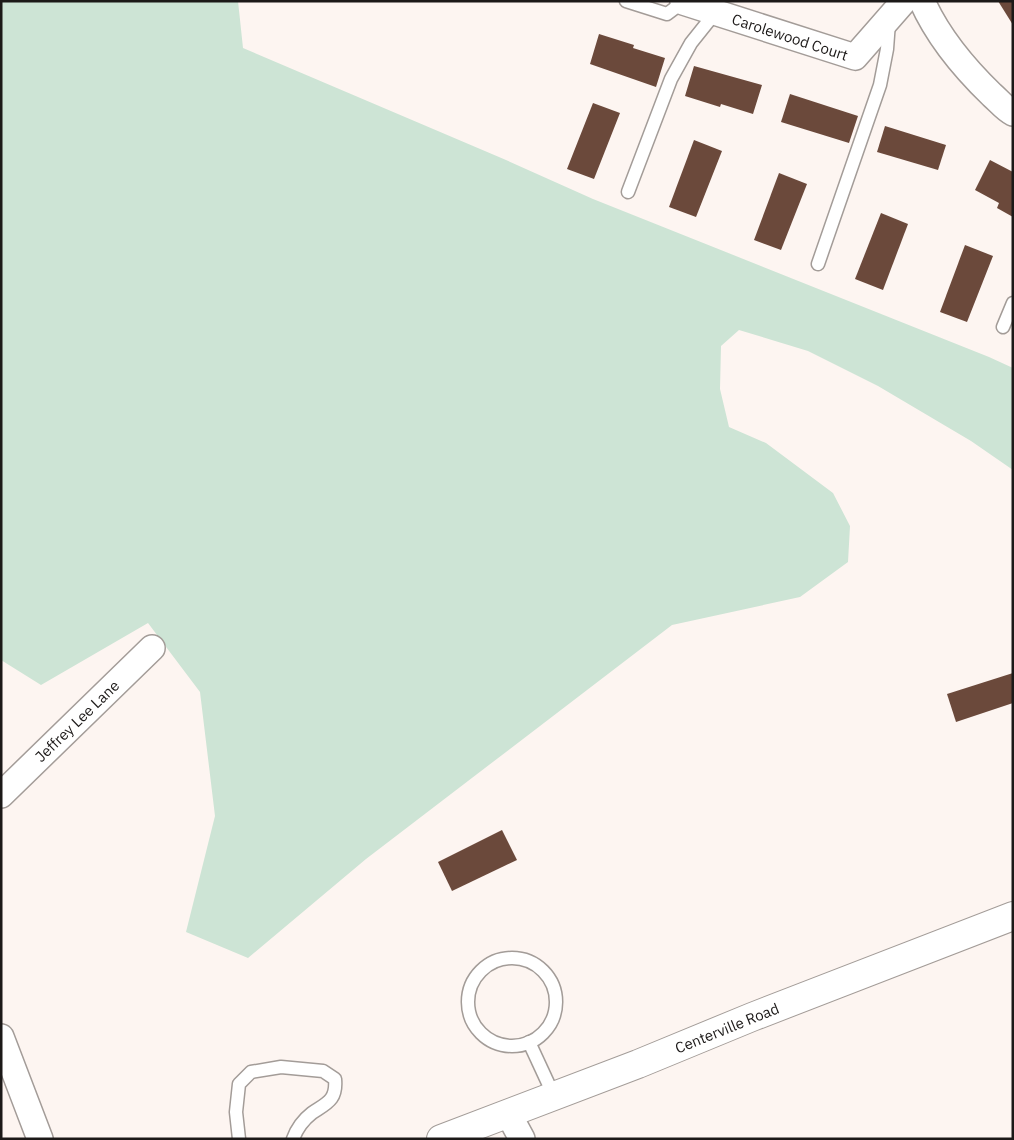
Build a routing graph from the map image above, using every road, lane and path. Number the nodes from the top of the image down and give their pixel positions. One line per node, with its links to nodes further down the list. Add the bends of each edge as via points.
1 (626, 1): 3 (lane, via 667,14)
2 (922, 1): 5 (street, via 948,47 978,82)
3 (701, 6): 4 (street, Carolewood Court, via 855,57); 6 (lane, via 691,43 671,79)
4 (897, 9): 7 (lane, via 880,85)
5 (1013, 113)
6 (628, 192)
7 (818, 264)
8 (1013, 303): 9 (lane)
9 (1003, 327)
10 (152, 648): 11 (street, Jeffrey Lee Lane)
11 (1, 795)
12 (1013, 916): 15 (main road, Centerville Road)
13 (1, 1037): 17 (street)
14 (529, 1042): 14 (lane, via 550,1024 556,997 552,984 533,963 506,958 492,962 480,971 468,998 476,1027 486,1038 500,1044 515,1046); 15 (lane)
15 (554, 1096): 16 (main road, Centerville Road)
16 (508, 1113): 20 (main road, Centerville Road); 21 (street)
17 (40, 1139)
18 (239, 1139): 19 (lane, via 236,1112 239,1084 251,1072 281,1067 323,1070 336,1080 336,1090 328,1104 298,1127)
19 (293, 1139)
20 (441, 1139)
21 (522, 1139)

